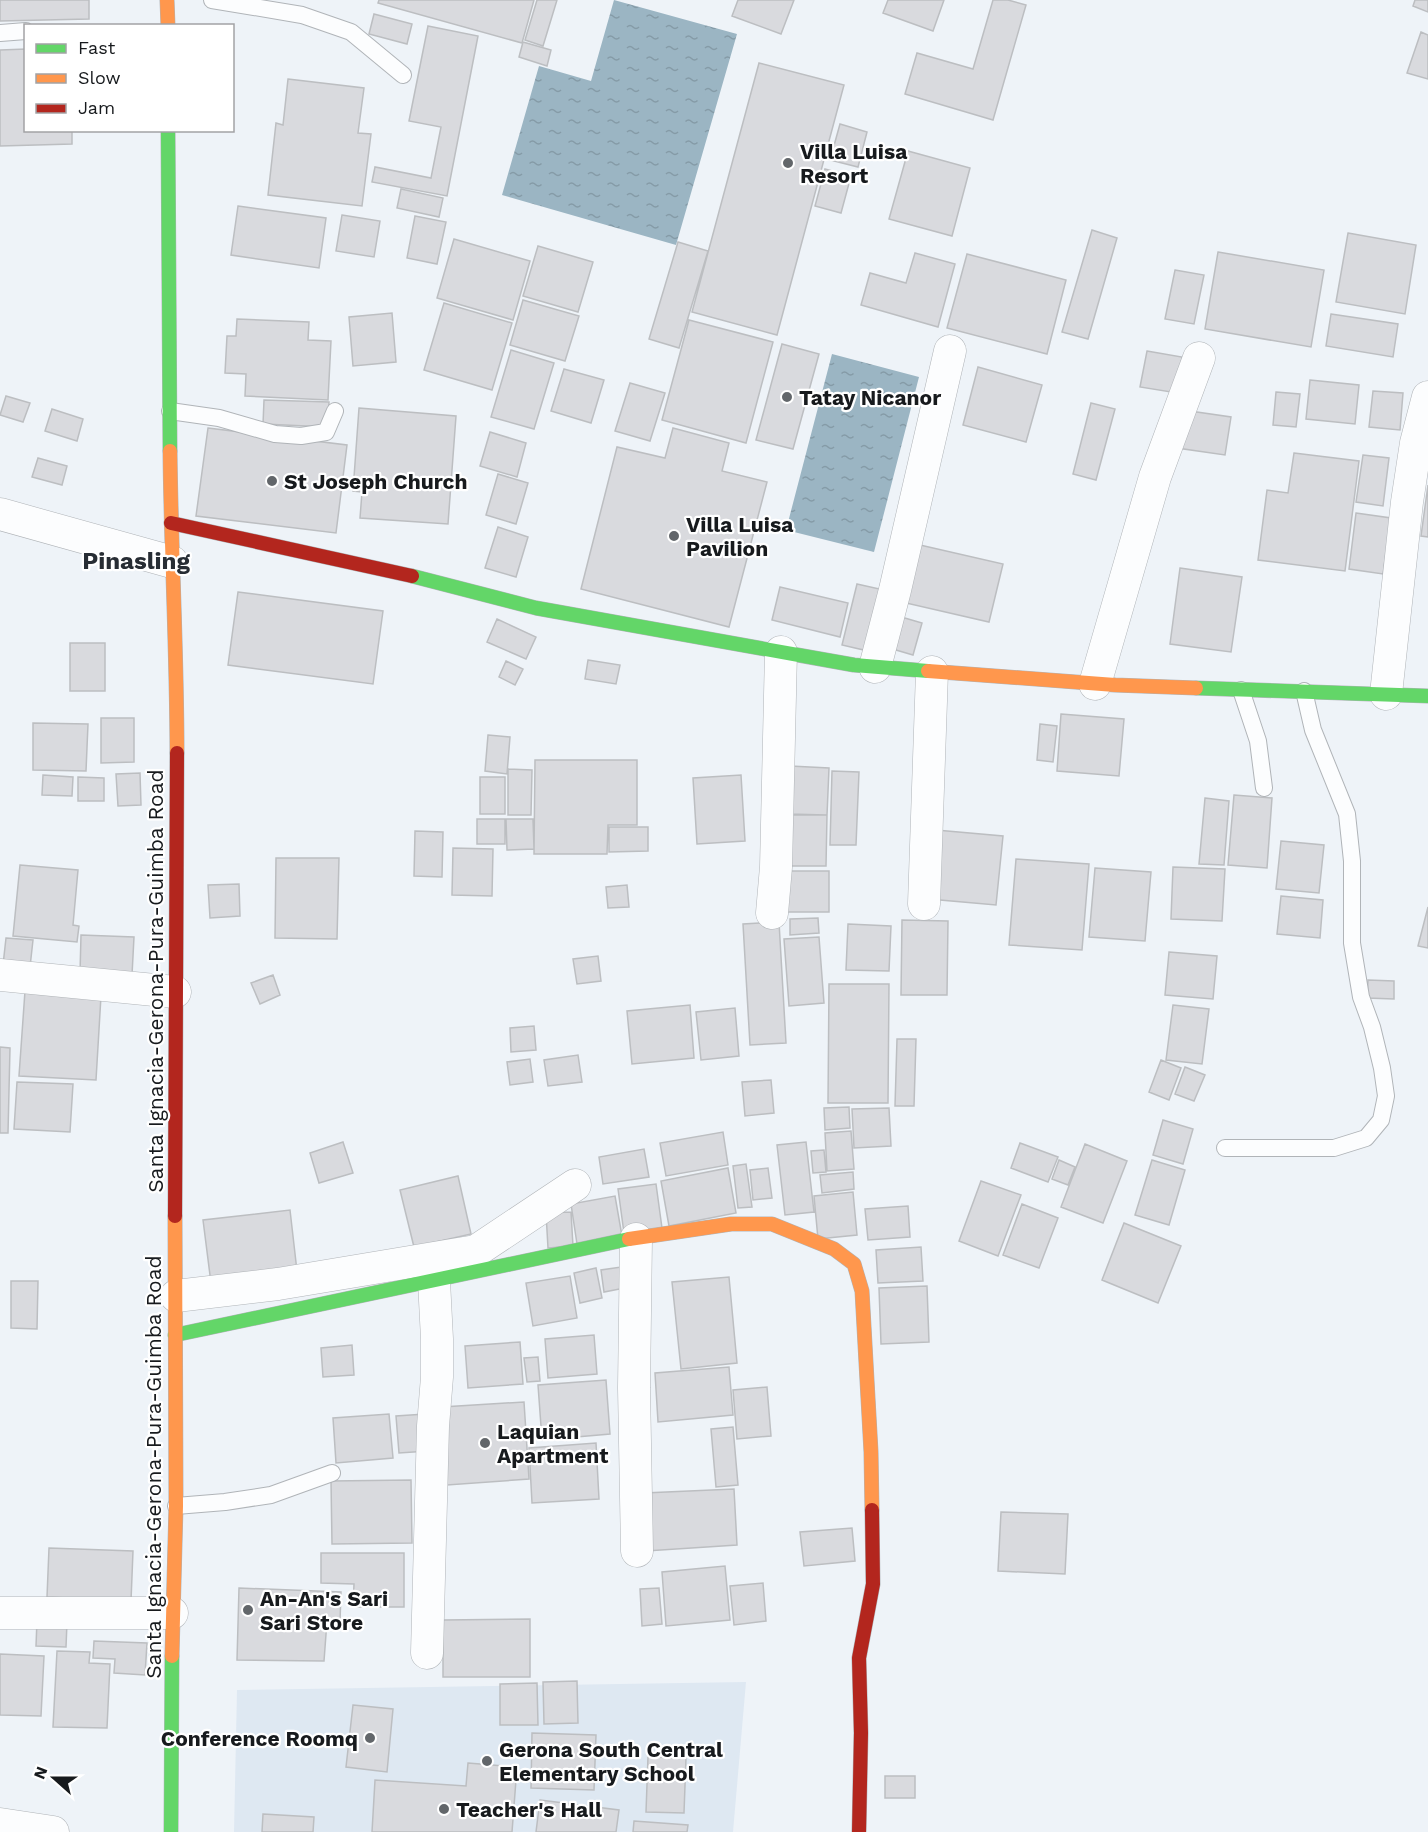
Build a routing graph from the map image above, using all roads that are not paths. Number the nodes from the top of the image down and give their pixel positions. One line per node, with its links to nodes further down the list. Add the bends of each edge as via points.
1 (167, 0): 3 (street)
2 (213, 0): 6 (lane, via 302,15 351,32)
3 (168, 24)
4 (24, 31): 5 (lane)
5 (0, 33)
6 (403, 75)
7 (168, 132): 11 (street, Santa Ignacia-Gerona-Pura-Guimba Road)
8 (950, 351): 17 (street)
9 (1199, 358): 19 (street, via 1155,477)
10 (1427, 401): 22 (street, via 1407,502)
11 (170, 411): 12 (lane, via 301,436 326,432); 14 (street, Santa Ignacia-Gerona-Pura-Guimba Road)
12 (335, 411)
13 (0, 514): 15 (street)
14 (171, 523): 15 (street, Santa Ignacia-Gerona-Pura-Guimba Road); 16 (street, via 438,582 536,608)
15 (172, 562): 28 (street, Santa Ignacia-Gerona-Pura-Guimba Road, via 177,681)
16 (781, 652): 17 (street); 26 (street)
17 (875, 667): 18 (street)
18 (932, 672): 19 (street); 25 (street)
19 (1095, 684): 20 (street)
20 (1241, 690): 21 (street); 24 (lane, via 1258,741)
21 (1304, 691): 22 (street); 29 (lane, via 1312,730 1347,814 1352,861 1352,944 1386,1096 1381,1120 1366,1138 1334,1148)
22 (1386, 694): 23 (street)
23 (1428, 696)
24 (1264, 788)
25 (924, 904)
26 (772, 913)
27 (0, 975): 28 (street)
28 (175, 992): 33 (street, Santa Ignacia-Gerona-Pura-Guimba Road)
29 (1225, 1148)
30 (575, 1185): 33 (street, via 476,1251 278,1284)
31 (636, 1239): 32 (street); 37 (street); 44 (street, via 731,1224 772,1224 834,1249 854,1264 862,1291 867,1355 873,1553 871,1601 859,1658)
32 (434, 1281): 34 (street); 40 (street, via 437,1377)
33 (176, 1296): 34 (street, Santa Ignacia-Gerona-Pura-Guimba Road)
34 (176, 1335): 36 (street, Santa Ignacia-Gerona-Pura-Guimba Road)
35 (332, 1473): 36 (lane, via 271,1495)
36 (176, 1506): 39 (street, Santa Ignacia-Gerona-Pura-Guimba Road)
37 (637, 1551)
38 (0, 1613): 39 (street)
39 (172, 1613): 43 (street, Santa Ignacia-Gerona-Pura-Guimba Road)
40 (427, 1653)
41 (0, 1824): 42 (street)
42 (52, 1832)
43 (171, 1832)
44 (859, 1832)

